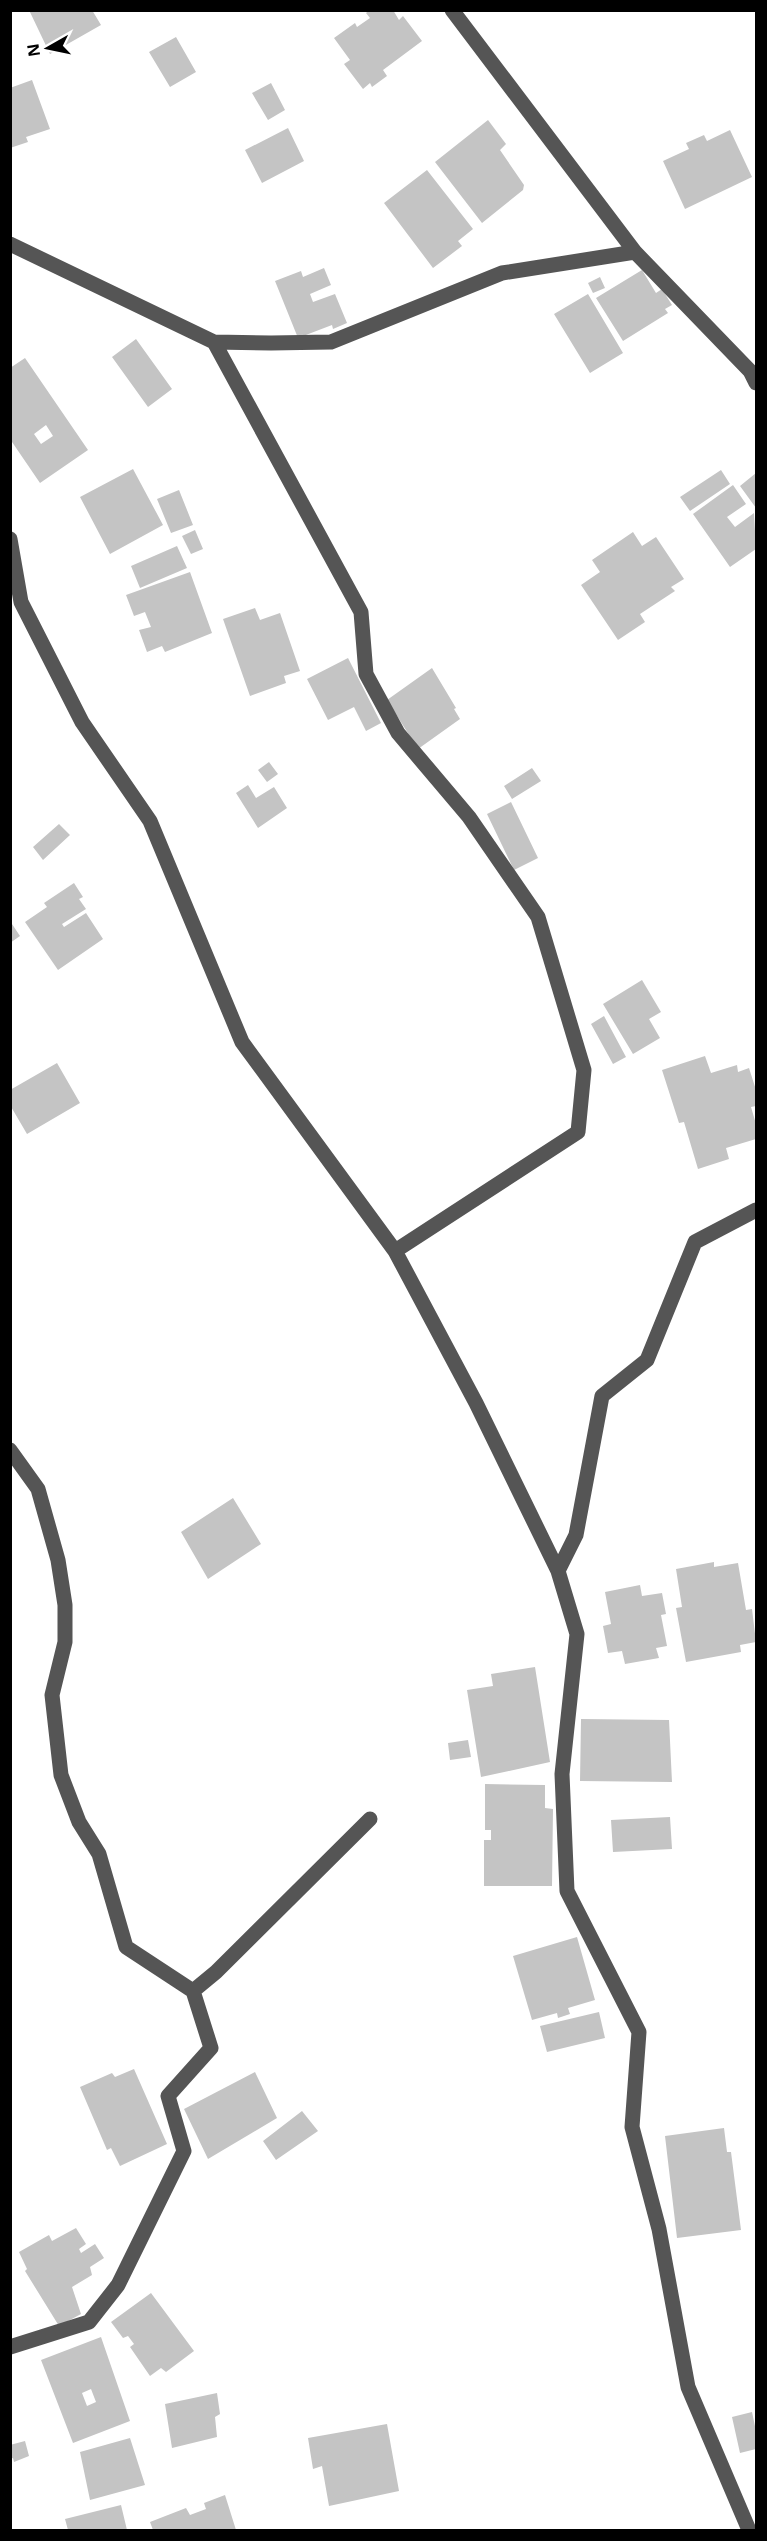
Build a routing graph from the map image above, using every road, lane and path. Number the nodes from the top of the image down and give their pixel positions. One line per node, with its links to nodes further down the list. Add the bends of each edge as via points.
1 (452, 10): 3 (street)
2 (10, 244): 4 (street)
3 (635, 252): 4 (street, via 502,273 331,342); 5 (street, via 750,371)
4 (214, 342): 8 (street, via 361,612 366,674 398,733 469,817 538,917 584,1070 578,1132)
5 (756, 383)
6 (10, 539): 8 (street, via 21,602 82,722 150,821 242,1042)
7 (756, 1210): 10 (street, via 695,1242 647,1360 602,1396 576,1534)
8 (395, 1251): 10 (street, via 476,1403)
9 (10, 1449): 12 (street, via 38,1489 66,1605 65,1642 52,1695 61,1776 79,1822 99,1854 126,1947)
10 (558, 1571): 14 (street, via 577,1634 562,1774 567,1891 639,2032 632,2127 659,2229 687,2387)
11 (370, 1819): 12 (street)
12 (193, 1991): 13 (street, via 211,2048 168,2096 184,2151 118,2285 89,2322)
13 (10, 2347)
14 (750, 2530)

